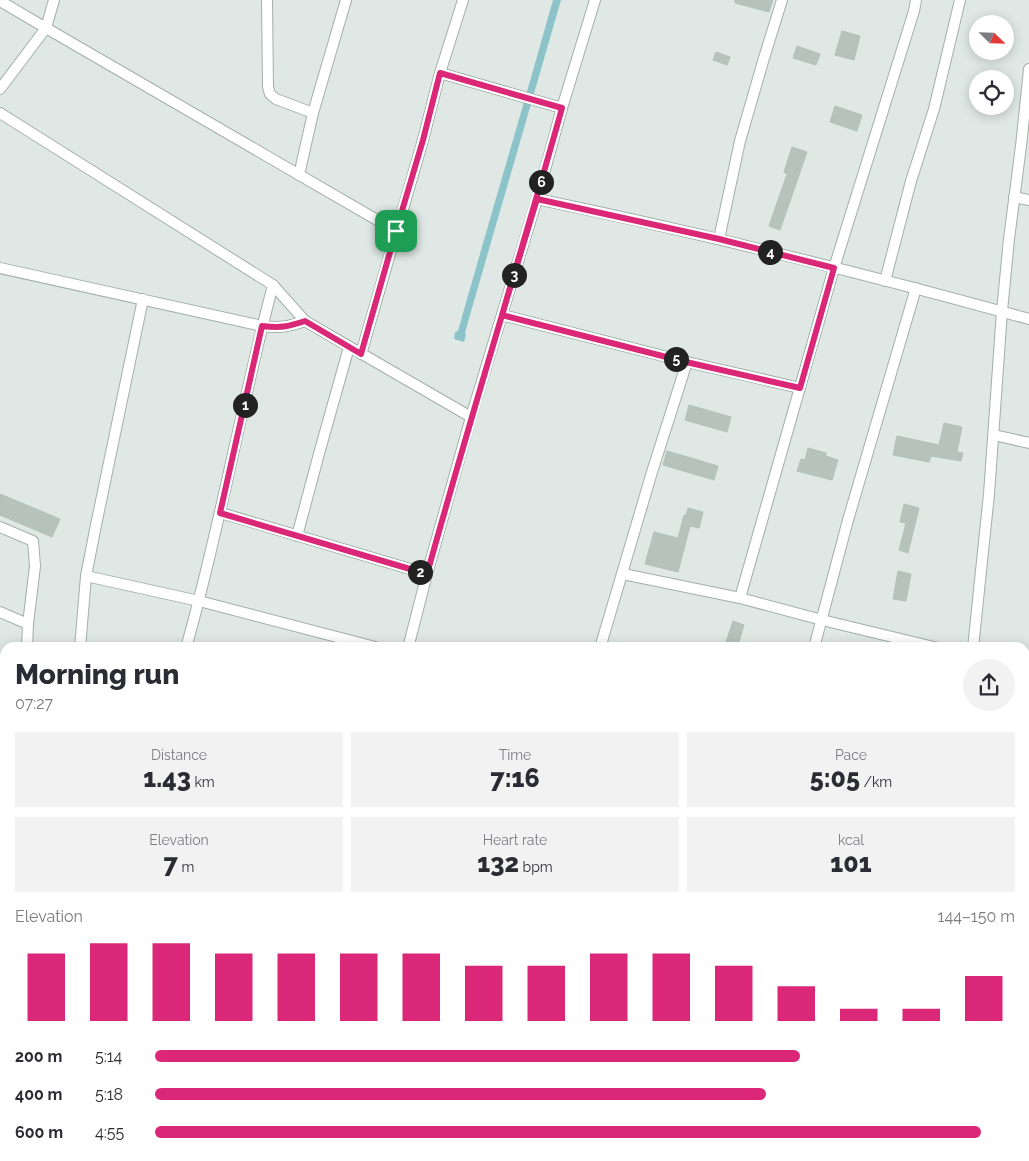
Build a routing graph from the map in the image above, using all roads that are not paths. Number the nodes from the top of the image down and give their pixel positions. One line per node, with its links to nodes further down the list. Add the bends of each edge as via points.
1 (0, 0): 10 (street)
2 (54, 0): 10 (street)
3 (267, 0): 16 (street, via 270,94)
4 (346, 0): 16 (street)
5 (463, 0): 11 (street)
6 (595, 0): 14 (street)
7 (782, 0): 22 (street, via 740,141)
8 (916, 0): 24 (street)
9 (960, 0): 25 (street, via 934,109)
10 (46, 28): 13 (street); 17 (street)
11 (440, 73): 14 (street); 21 (street)
12 (1029, 74): 18 (street)
13 (0, 89)
14 (562, 108): 19 (street)
15 (0, 113): 26 (street)
16 (312, 113): 17 (street)
17 (299, 175): 21 (street)
18 (1014, 197): 20 (street); 29 (street)
19 (537, 199): 22 (street); 30 (street)
20 (1029, 200)
21 (396, 231): 35 (street)
22 (719, 239): 24 (street)
23 (0, 268): 28 (street)
24 (834, 268): 25 (street); 37 (street)
25 (884, 281): 27 (street)
26 (273, 285): 32 (street); 33 (street)
27 (916, 288): 29 (street); 50 (street)
28 (143, 299): 33 (street); 46 (street)
29 (1002, 311): 31 (street); 39 (street)
30 (502, 315): 36 (street); 38 (street)
31 (1029, 319)
32 (305, 321): 33 (street, via 288,327); 34 (street)
33 (262, 326): 41 (street)
34 (349, 347): 35 (street); 43 (street)
35 (361, 354): 38 (street)
36 (686, 362): 37 (street); 45 (street)
37 (800, 388): 47 (street)
38 (471, 417): 44 (street)
39 (994, 435): 40 (street); 60 (street)
40 (1029, 443)
41 (220, 513): 43 (street); 48 (street)
42 (0, 527): 51 (street, via 33,541 35,566)
43 (297, 536): 44 (street)
44 (427, 574): 56 (street)
45 (623, 574): 47 (street); 57 (street)
46 (86, 576): 48 (street); 53 (street)
47 (740, 598): 50 (street)
48 (199, 601): 54 (street); 55 (street)
49 (0, 612): 51 (street)
50 (822, 620): 58 (street); 59 (street)
51 (28, 624): 52 (street)
52 (27, 642)
53 (80, 642)
54 (188, 642)
55 (356, 642)
56 (410, 642)
57 (602, 642)
58 (816, 642)
59 (913, 642)
60 (974, 642)

